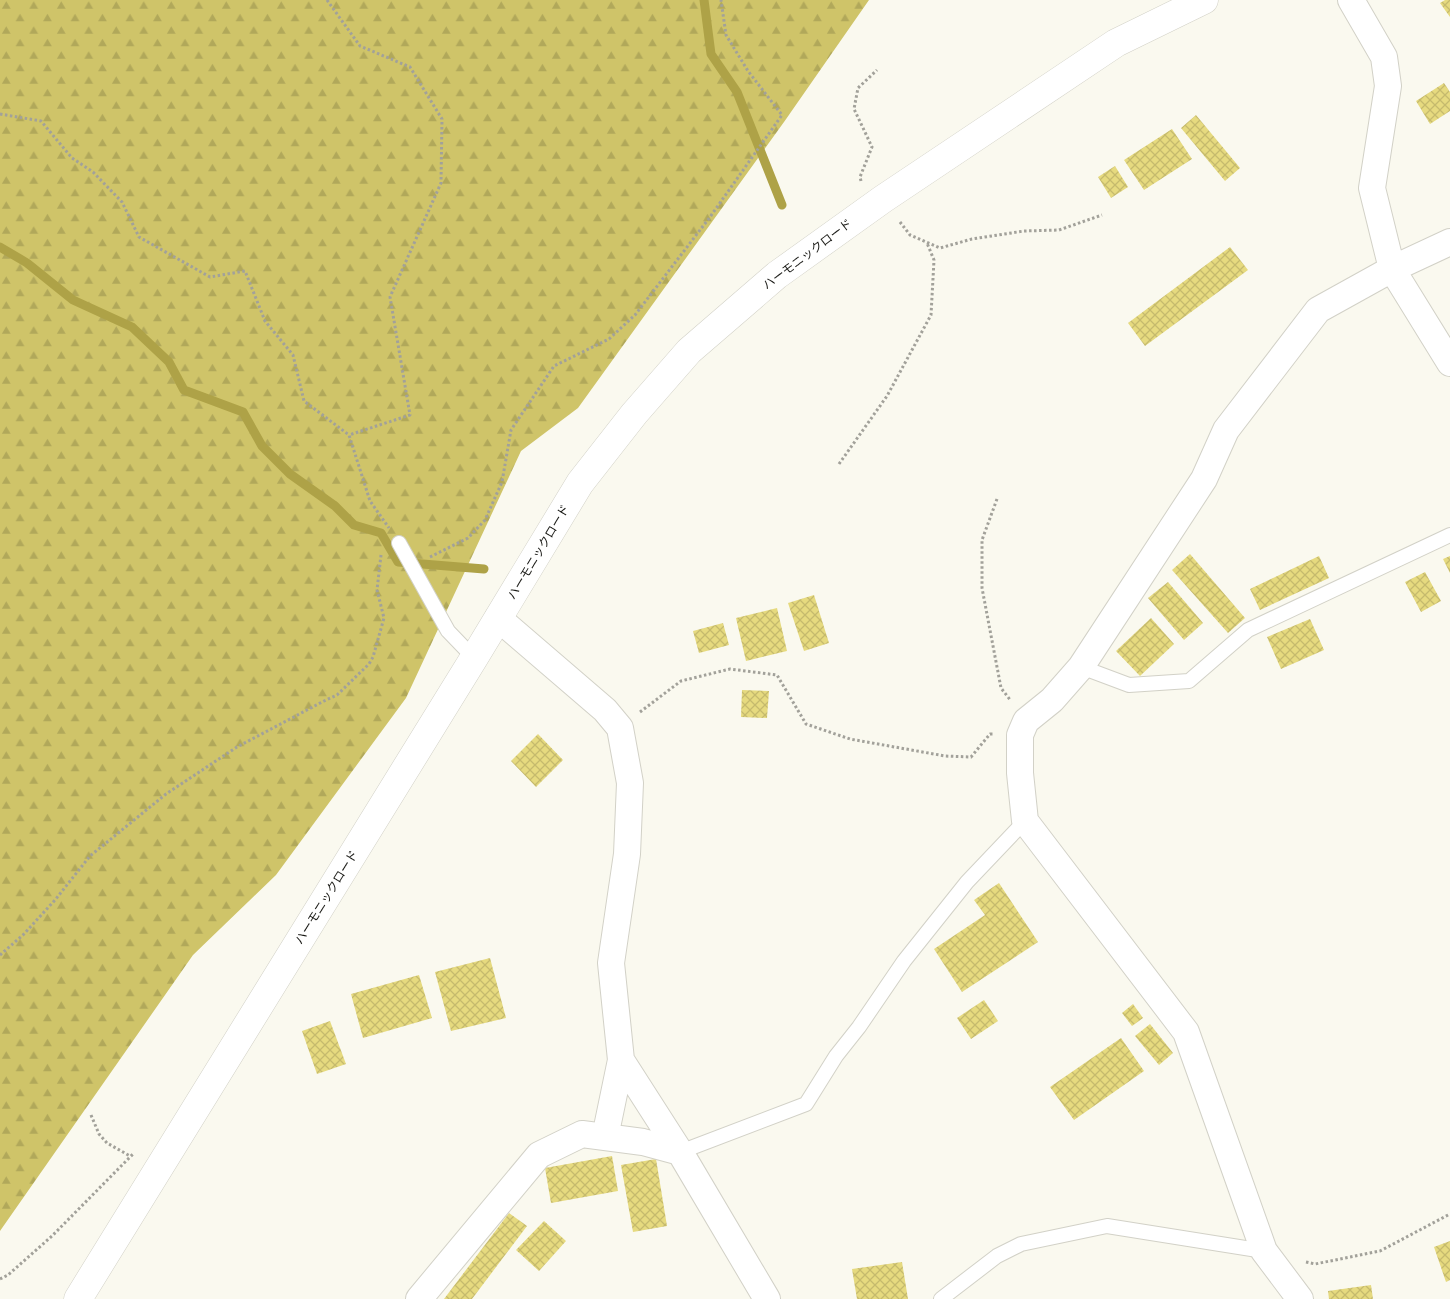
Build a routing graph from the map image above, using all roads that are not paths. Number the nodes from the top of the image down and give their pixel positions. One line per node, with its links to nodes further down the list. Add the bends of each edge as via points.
1 (1204, 0): 8 (street, ハーモニックロード, via 1116,43 872,192 777,274 689,352 634,414 580,483)
2 (1350, 0): 4 (street, via 1384,57 1388,86 1372,188)
3 (1450, 242): 4 (street)
4 (1392, 269): 5 (street); 10 (street, via 1318,310 1226,430 1204,479)
5 (1450, 363)
6 (1450, 535): 10 (lane, via 1248,630 1189,682 1129,685)
7 (401, 546): 9 (lane, via 448,631)
8 (498, 618): 9 (street, ハーモニックロード); 12 (street, via 605,710 620,728 630,783 627,854 611,963)
9 (474, 658): 16 (street, ハーモニックロード)
10 (1081, 668): 11 (street, via 1023,728 1020,773)
11 (1026, 821): 14 (lane, via 967,882 904,961 806,1104); 15 (street, via 1186,1032)
12 (621, 1060): 13 (street); 14 (street)
13 (604, 1137): 14 (street, via 643,1142); 17 (street, via 582,1134 539,1155)
14 (680, 1152): 18 (street)
15 (1264, 1251): 19 (lane, via 1108,1226 1021,1244 997,1256); 20 (street)
16 (78, 1299)
17 (419, 1299)
18 (767, 1299)
19 (941, 1299)
20 (1300, 1299)

